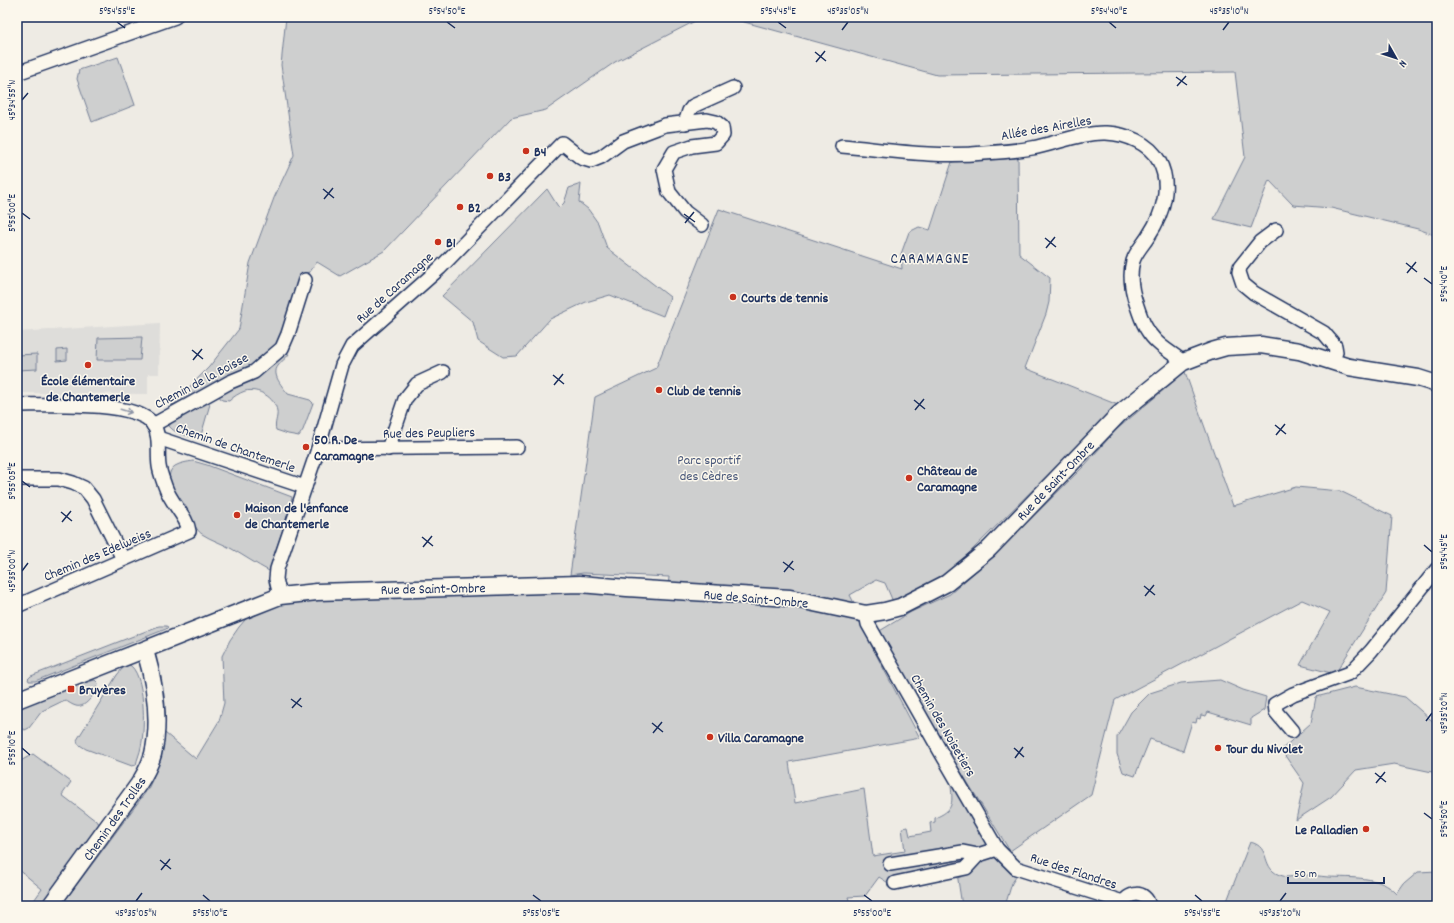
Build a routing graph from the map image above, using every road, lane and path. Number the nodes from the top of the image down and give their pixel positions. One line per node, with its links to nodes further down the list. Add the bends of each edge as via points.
1 (174, 17): 2 (street)
2 (17, 73)
3 (733, 88): 4 (street, via 693,106)
4 (685, 123): 6 (street, Rue de Caramagne, via 707,120 722,127 723,135 716,143 692,146 674,152 664,169 669,192 685,212); 17 (street, Rue de Caramagne, via 665,125 623,141 591,161 581,158 562,143 440,268 352,346 342,365)
5 (842, 146): 10 (street, Allée des Airelles, via 928,154 981,154 1032,148 1106,133 1119,135 1147,146 1155,153 1161,164 1166,176 1166,188 1157,221 1133,260 1131,271 1134,299 1144,326 1154,339)
6 (702, 225)
7 (1276, 230): 9 (street, via 1260,242 1240,267 1240,277 1243,284 1254,293 1324,333 1335,346 1336,352 1334,357)
8 (305, 280): 14 (street, Chemin de la Boisse, via 282,348 254,372 230,382)
9 (1327, 360): 10 (street, Rue de Saint-Ombre, via 1299,351 1260,345 1226,347); 12 (street, Rue de Saint-Ombre, via 1349,367 1418,378)
10 (1183, 362): 26 (street, Rue de Saint-Ombre, via 1119,414 989,549 947,583 900,607)
11 (443, 372): 18 (street, via 417,384 405,399)
12 (1437, 384)
13 (17, 405): 14 (street, one-way to 14, via 119,409)
14 (153, 424): 15 (street, Chemin de Chantemerle)
15 (158, 438): 20 (street, Chemin de Chantemerle); 21 (street, Chemin de Chantemerle, via 160,467 167,491 188,523)
16 (517, 447): 18 (street, Rue des Peupliers)
17 (318, 449): 18 (street, Rue des Peupliers); 20 (street, Rue de Caramagne)
18 (388, 449)
19 (17, 479): 22 (street, via 59,479 84,488 93,500)
20 (305, 487): 24 (street, Rue de Caramagne, via 277,569 276,579)
21 (189, 531): 22 (street, Chemin des Edelweiss)
22 (123, 559): 25 (street, Chemin des Edelweiss)
23 (1437, 569): 29 (street, via 1350,673 1285,697 1275,704 1276,712)
24 (280, 596): 26 (street, Rue de Saint-Ombre, via 348,590 580,584 790,598); 27 (street, Rue de Saint-Ombre)
25 (17, 606)
26 (866, 614): 30 (street, Chemin des Noisetiers, via 868,624)
27 (146, 650): 28 (street, Rue de Saint-Ombre); 36 (street, Chemin des Trolles, via 155,693 156,719 152,756 138,785)
28 (17, 700)
29 (1292, 731)
30 (997, 849): 31 (street); 33 (street, Chemin des Noisetiers)
31 (978, 855): 32 (street, via 963,852); 34 (street, via 966,868)
32 (890, 864)
33 (1016, 868): 35 (street, Rue des Flandres)
34 (895, 883)
35 (1123, 904): 37 (street, via 1130,896 1138,894 1146,899)
36 (50, 906)
37 (1149, 906)

